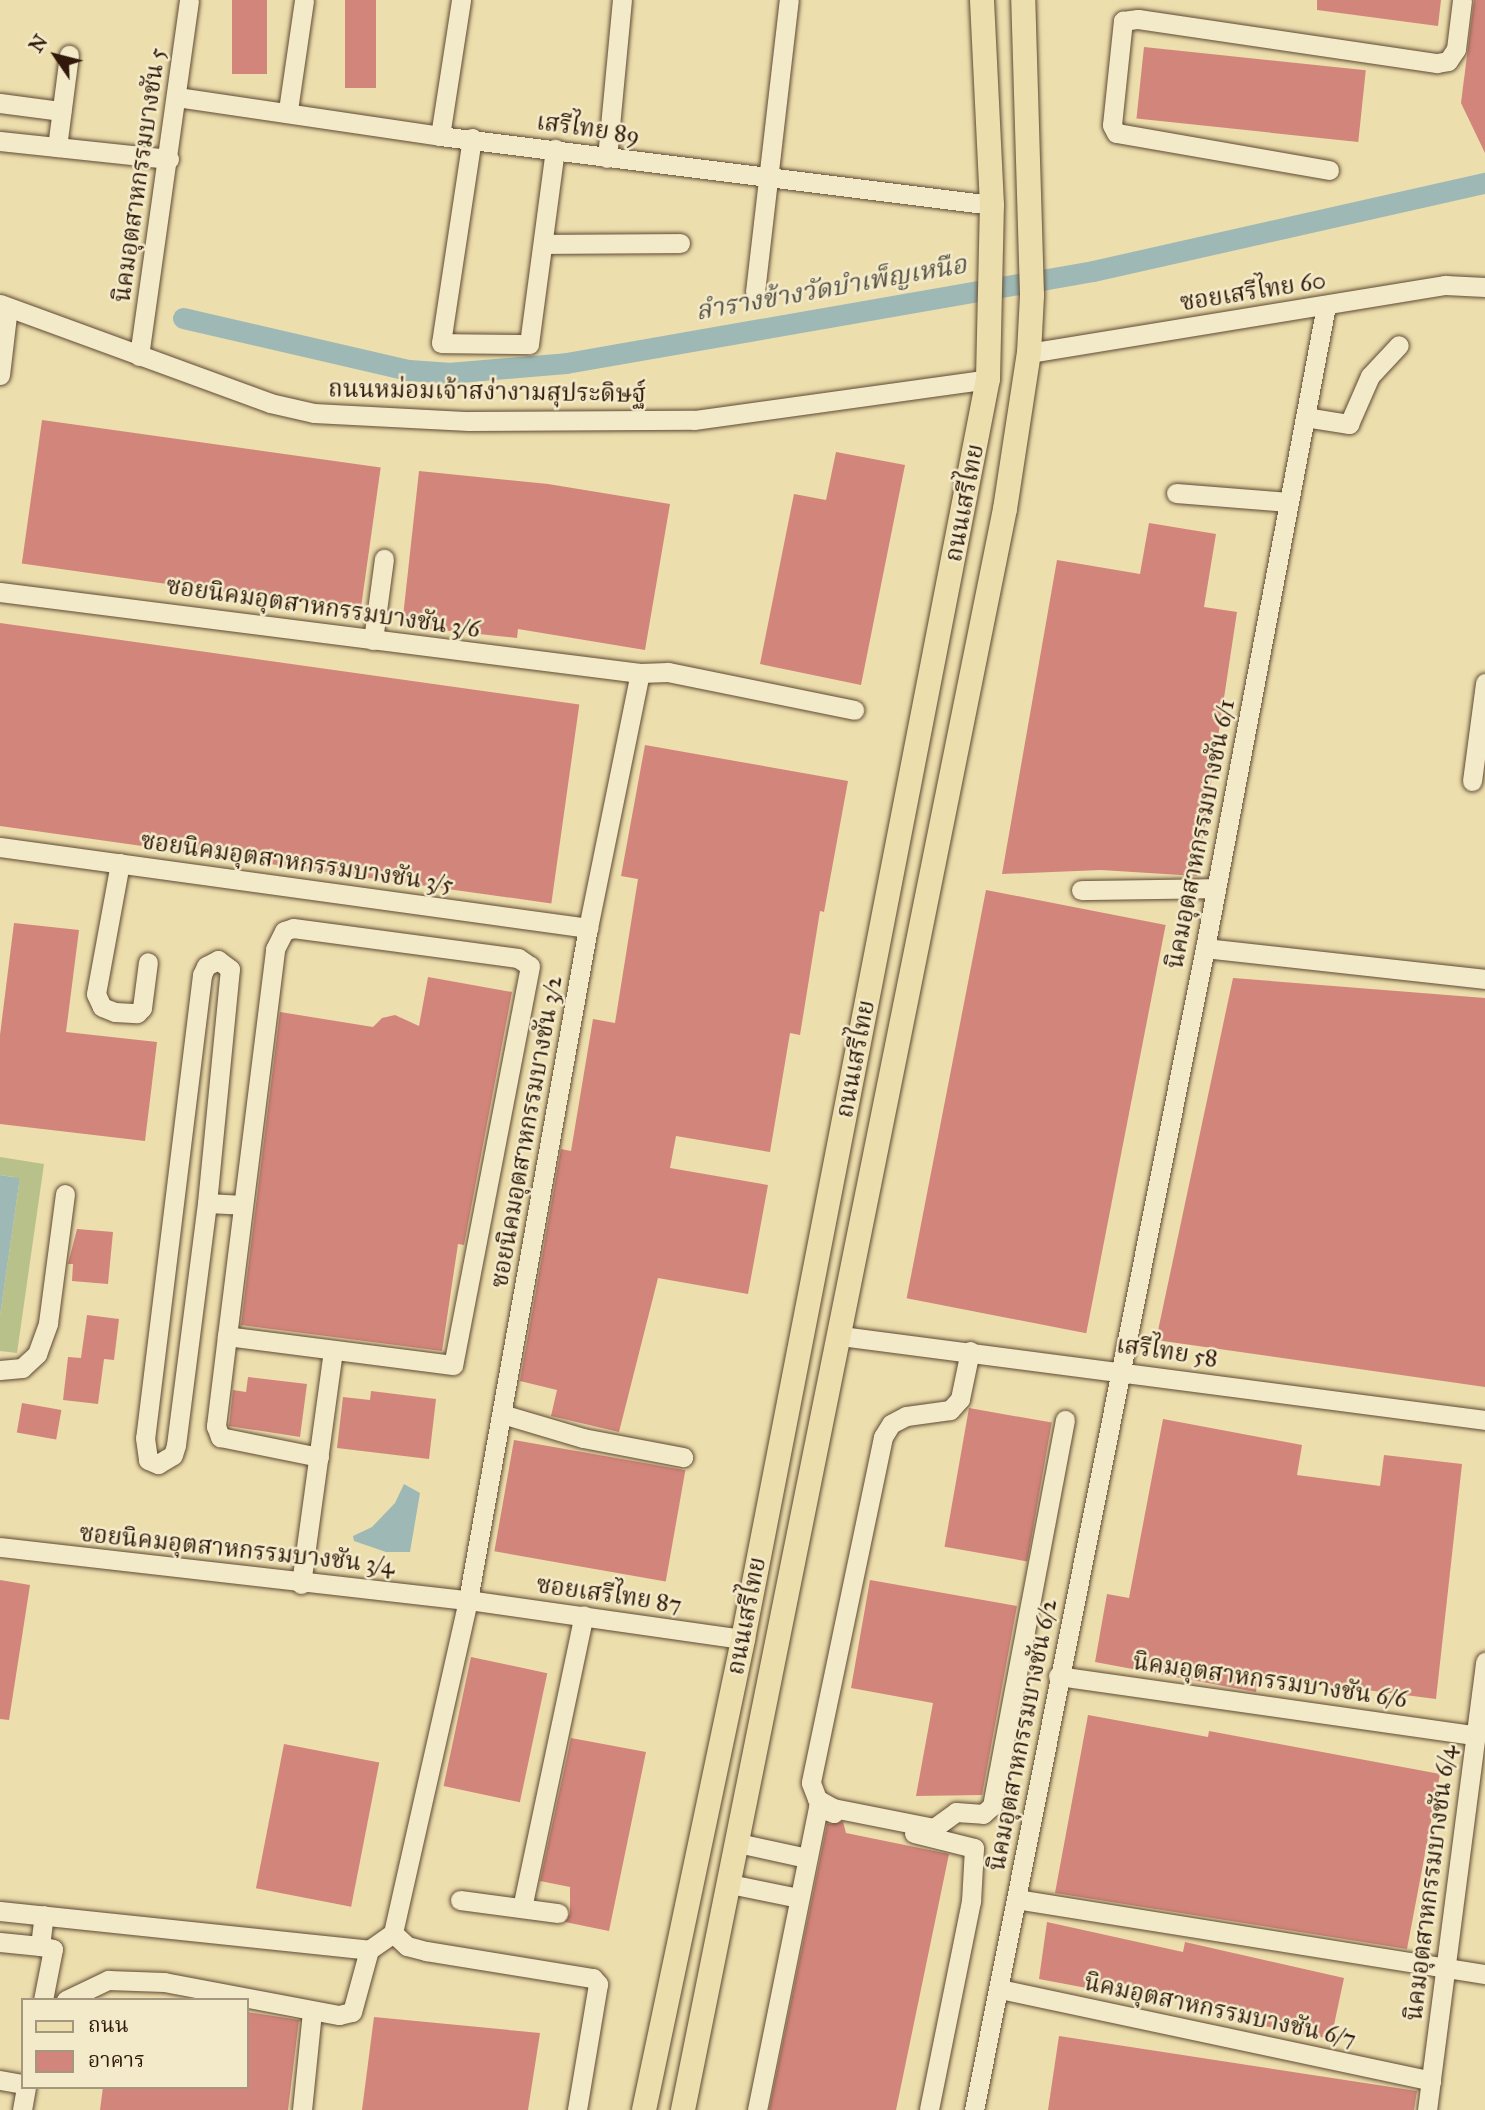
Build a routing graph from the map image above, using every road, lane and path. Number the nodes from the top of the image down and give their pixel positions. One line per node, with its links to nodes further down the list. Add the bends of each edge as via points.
1 (189, 0): 11 (street, นิคมอุตสาหกรรมบางชัน 5)
2 (304, 0): 13 (street)
3 (461, 0): 15 (street)
4 (622, 0): 20 (street)
5 (789, 0): 23 (street)
6 (982, 0): 24 (main road, ถนนเสรีไทย)
7 (1023, 0): 32 (main road, ถนนเสรีไทย, via 1033,268)
8 (1462, 0): 9 (street, via 1456,49 1448,61 1437,63)
9 (1139, 9): 22 (street, via 1121,24 1112,125 1116,133 1122,138)
10 (69, 55): 14 (street)
11 (177, 97): 13 (street, เสรีไทย 89); 21 (street, นิคมอุตสาหกรรมบางชัน 5)
12 (0, 103): 14 (street)
13 (288, 110): 15 (street, เสรีไทย 89)
14 (61, 111): 18 (street)
15 (440, 136): 16 (street, เสรีไทย 89)
16 (472, 138): 19 (street, เสรีไทย 89); 26 (street, via 441,343 528,344)
17 (0, 141): 18 (street)
18 (57, 147): 21 (street)
19 (555, 149): 20 (street, เสรีไทย 89); 26 (street)
20 (607, 158): 23 (street, เสรีไทย 89)
21 (169, 159): 33 (street, นิคมอุตสาหกรรมบางชัน 5)
22 (1329, 170)
23 (767, 177): 24 (street, เสรีไทย 89); 28 (street)
24 (992, 205): 35 (main road, ถนนเสรีไทย)
25 (680, 243): 26 (street)
26 (543, 244)
27 (1485, 287): 30 (street, ซอยเสรีไทย 60, via 1445,285)
28 (755, 292)
29 (4, 306): 33 (street, ถนนหม่อมเจ้าสง่างามสุประดิษฐ์); 34 (street)
30 (1326, 306): 32 (street, ซอยเสรีไทย 60); 36 (street, นิคมอุตสาหกรรมบางชัน 6/1)
31 (1399, 345): 36 (street, via 1370,376 1349,424)
32 (1029, 353): 58 (main road, ถนนเสรีไทย, via 1005,509)
33 (139, 356): 35 (street, ถนนหม่อมเจ้าสง่างามสุประดิษฐ์, via 270,403 314,412 469,421 694,420)
34 (0, 374)
35 (988, 379): 72 (main road, ถนนเสรีไทย)
36 (1305, 417): 38 (street, นิคมอุตสาหกรรมบางชัน 6/1)
37 (1176, 493): 38 (street)
38 (1289, 502): 48 (street, นิคมอุตสาหกรรมบางชัน 6/1)
39 (384, 559): 41 (street)
40 (0, 592): 41 (street, ซอยนิคมอุตสาหกรรมบางชัน 3/6)
41 (373, 640): 42 (street, ซอยนิคมอุตสาหกรรมบางชัน 3/6)
42 (640, 673): 44 (street, ซอยนิคมอุตสาหกรรมบางชัน 3/6, via 668,672); 50 (street, ซอยนิคมอุตสาหกรรมบางชัน 3/2)
43 (1485, 683): 45 (street)
44 (853, 710)
45 (1472, 781)
46 (0, 847): 47 (street, ซอยนิคมอุตสาหกรรมบางชัน 3/5)
47 (120, 863): 50 (street, ซอยนิคมอุตสาหกรรมบางชัน 3/5); 52 (street, via 96,994 102,1007 137,1013 142,1008)
48 (1216, 888): 49 (street); 51 (street, นิคมอุตสาหกรรมบางชัน 6/1)
49 (1081, 890)
50 (588, 928): 63 (street, ซอยนิคมอุตสาหกรรมบางชัน 3/2)
51 (1205, 948): 53 (street); 62 (street, นิคมอุตสาหกรรมบางชัน 6/1)
52 (148, 962)
53 (1485, 979)
54 (65, 1194): 61 (street, via 48,1323 37,1354 22,1368)
55 (207, 1203): 55 (street, via 176,1445 173,1455 158,1464 148,1460 144,1451 179,1162 172,1128 181,1041 196,1024 206,967 212,961 225,962 230,969); 56 (street)
56 (243, 1205): 57 (street); 59 (street, via 275,949 284,931 293,928 518,958 530,966 453,1364)
57 (227, 1336): 59 (street); 66 (street, via 216,1426 220,1437)
58 (841, 1336): 60 (street, เสรีไทย 58); 73 (main road, ถนนเสรีไทย)
59 (333, 1350): 66 (street)
60 (970, 1352): 62 (street, เสรีไทย 58); 64 (street, via 960,1399 950,1410 906,1416 891,1424 883,1437 811,1783 817,1799 833,1808 934,1828 956,1812 984,1814 992,1805)
61 (0, 1370)
62 (1120, 1370): 65 (street, เสรีไทย 58); 75 (street, นิคมอุตสาหกรรมบางชัน 6/2)
63 (502, 1414): 67 (street, via 583,1438); 70 (street, ซอยนิคมอุตสาหกรรมบางชัน 3/2)
64 (1065, 1419)
65 (1485, 1420)
66 (319, 1457): 69 (street)
67 (683, 1457)
68 (0, 1547): 69 (street, ซอยนิคมอุตสาหกรรมบางชัน 3/4)
69 (301, 1584): 70 (street, ซอยนิคมอุตสาหกรรมบางชัน 3/4)
70 (468, 1600): 71 (street, ซอยเสรีไทย 87); 88 (street, ซอยนิคมอุตสาหกรรมบางชัน 3/2)
71 (584, 1615): 72 (street, ซอยเสรีไทย 87); 83 (street)
72 (743, 1639): 73 (main road); 105 (main road, ถนนเสรีไทย)
73 (777, 1643): 77 (main road, ถนนเสรีไทย)
74 (1485, 1662): 76 (street, นิคมอุตสาหกรรมบางชัน 6/4)
75 (1058, 1676): 76 (street, นิคมอุตสาหกรรมบางชัน 6/6); 81 (street, นิคมอุตสาหกรรมบางชัน 6/2)
76 (1475, 1735): 90 (street, นิคมอุตสาหกรรมบางชัน 6/4)
77 (738, 1843): 78 (street); 79 (main road, ถนนเสรีไทย)
78 (807, 1858): 80 (street); 108 (street, via 818,1807 974,1848 971,1901)
79 (730, 1884): 80 (street); 106 (main road, ถนนเสรีไทย)
80 (799, 1898): 107 (street)
81 (1017, 1899): 90 (street); 92 (street, นิคมอุตสาหกรรมบางชัน 6/2)
82 (460, 1900): 83 (street)
83 (522, 1908): 85 (street)
84 (0, 1911): 86 (street)
85 (558, 1913)
86 (44, 1915): 88 (street); 89 (street)
87 (0, 1942): 89 (street)
88 (382, 1943): 97 (street, ซอยนิคมอุตสาหกรรมบางชัน 3/2, via 352,2012); 104 (street, via 593,1979 598,1984)
89 (40, 1946): 93 (street, via 53,1949)
90 (1444, 1969): 91 (street); 99 (street, นิคมอุตสาหกรรมบางชัน 6/4)
91 (1485, 1974)
92 (1000, 1989): 99 (street, นิคมอุตสาหกรรมบางชัน 6/7); 109 (street, นิคมอุตสาหกรรมบางชัน 6/2)
93 (43, 1998)
94 (70, 1998): 95 (street, via 108,1980 164,1982)
95 (243, 1998)
96 (248, 1999): 97 (street)
97 (312, 2012): 103 (street)
98 (0, 2080): 100 (street)
99 (1431, 2081): 110 (street, นิคมอุตสาหกรรมบางชัน 6/4)
100 (21, 2084)
101 (24, 2089): 102 (street)
102 (22, 2110)
103 (302, 2110)
104 (577, 2110)
105 (644, 2110)
106 (683, 2110)
107 (757, 2110)
108 (929, 2110)
109 (974, 2110)
110 (1427, 2110)

